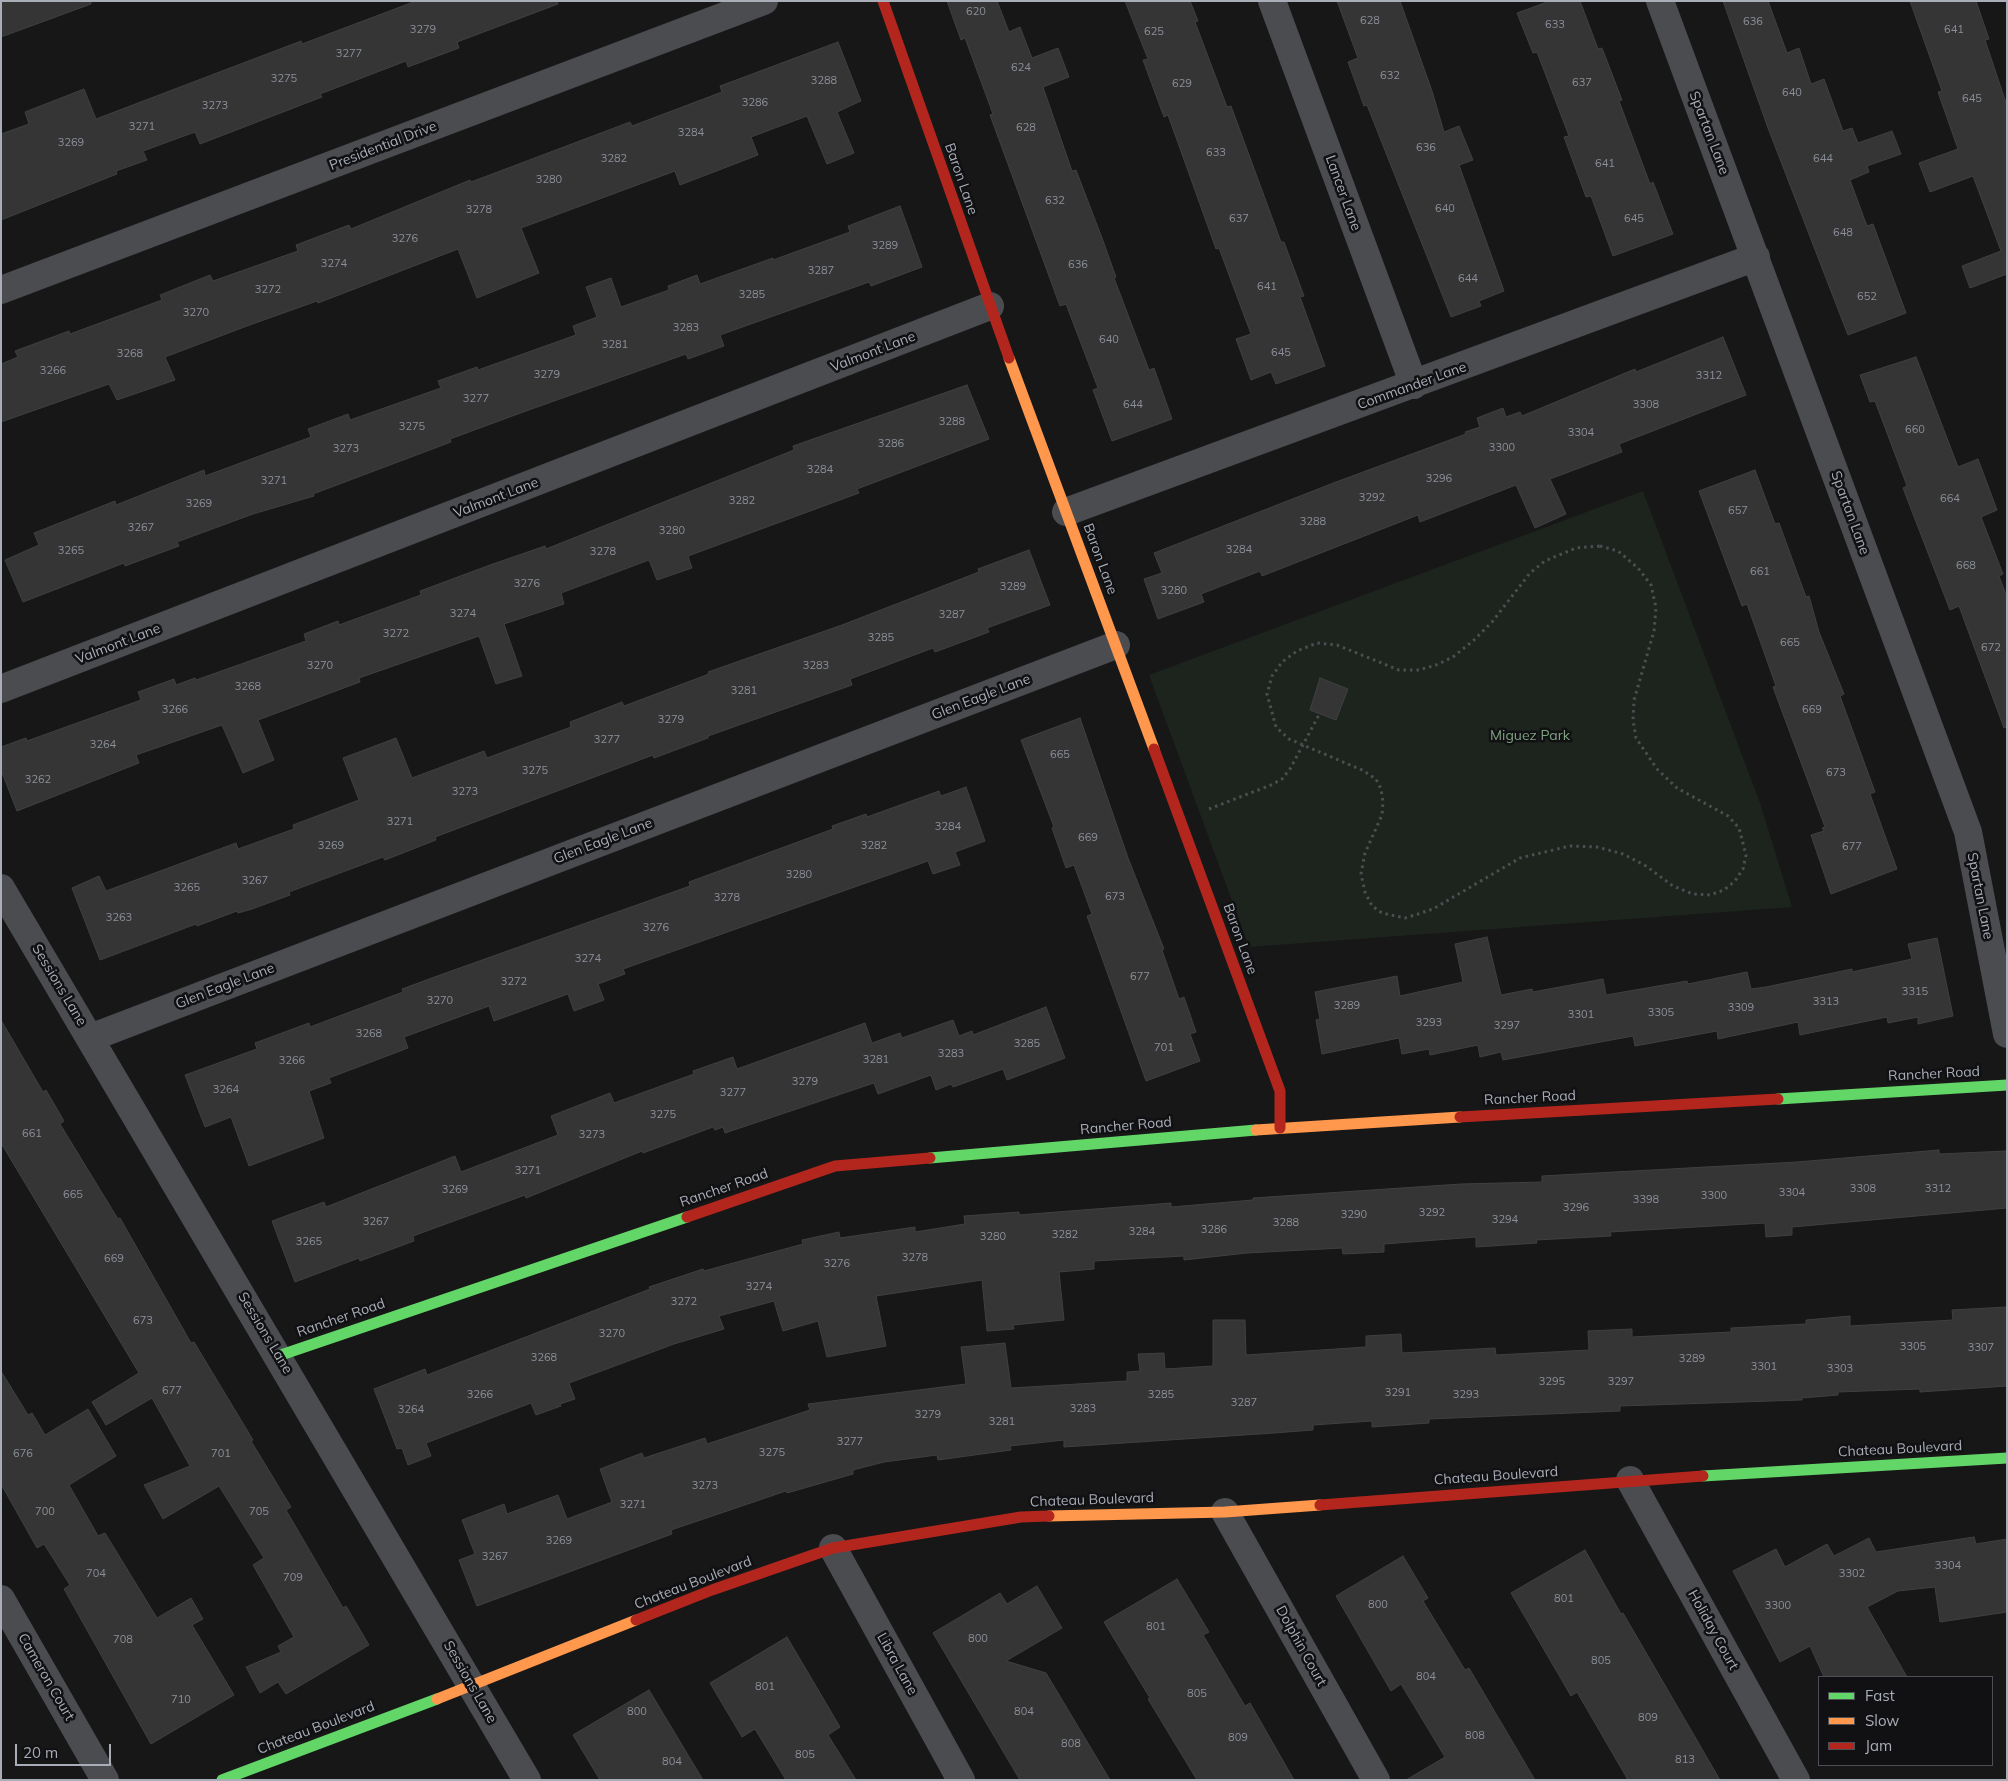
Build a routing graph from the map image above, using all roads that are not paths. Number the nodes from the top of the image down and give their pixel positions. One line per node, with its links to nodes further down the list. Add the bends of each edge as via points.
1 (764, 1): 6 (street, Presidential Drive)
2 (883, 1): 7 (street, Baron Lane)
3 (1272, 1): 8 (street, Lancer Lane)
4 (1660, 1): 5 (street, Spartan Lane)
5 (1756, 257): 8 (street, Commander Lane); 13 (street, Spartan Lane, via 1968,832)
6 (1, 290)
7 (990, 306): 9 (street, Baron Lane); 11 (street, Valmont Lane)
8 (1414, 385): 9 (street, Commander Lane)
9 (1066, 512): 10 (street, Baron Lane)
10 (1116, 645): 14 (street, Glen Eagle Lane); 16 (street, Baron Lane, via 1280,1091)
11 (1, 689)
12 (1, 888): 14 (street, Sessions Lane)
13 (2007, 1034)
14 (90, 1038): 17 (street, Sessions Lane)
15 (2007, 1085): 16 (street, Rancher Road)
16 (1280, 1128): 17 (street, Rancher Road, via 835,1166)
17 (278, 1356): 23 (street, Sessions Lane)
18 (2007, 1458): 19 (street, Chateau Boulevard)
19 (1630, 1480): 20 (street, Chateau Boulevard); 29 (street, Holiday Court)
20 (1225, 1512): 21 (street, Chateau Boulevard, via 1021,1517); 28 (street, Dolphin Court)
21 (833, 1548): 23 (street, Chateau Boulevard, via 712,1590); 27 (street, Libra Lane)
22 (1, 1599): 24 (street, Cameron Court)
23 (473, 1685): 25 (street, Chateau Boulevard); 26 (street, Sessions Lane)
24 (105, 1780)
25 (222, 1780)
26 (527, 1780)
27 (961, 1780)
28 (1376, 1780)
29 (1796, 1780)

